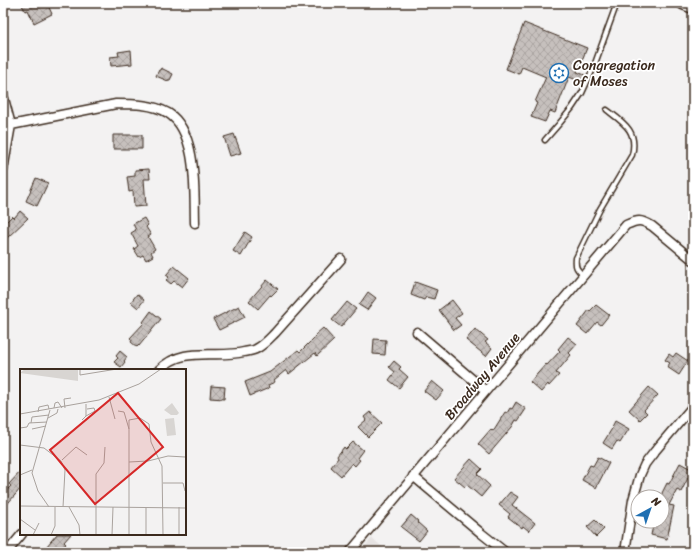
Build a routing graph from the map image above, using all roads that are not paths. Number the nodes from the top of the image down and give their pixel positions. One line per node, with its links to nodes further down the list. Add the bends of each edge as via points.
1 (617, 3): 7 (lane, via 582,93)
2 (683, 3): 3 (main road)
3 (693, 7)
4 (3, 95): 6 (street)
5 (607, 110): 12 (lane, via 628,128 632,134 634,148 576,258 575,265)
6 (11, 125): 8 (street); 9 (street, via 116,104 154,107 167,113 183,128 188,143 193,169)
7 (545, 140)
8 (3, 170)
9 (195, 223)
10 (341, 259): 14 (street, via 275,333 255,349 236,354 182,356)
11 (693, 260): 12 (street, Broadway Avenue, via 652,226 637,220 626,225)
12 (583, 275): 15 (street, Broadway Avenue)
13 (417, 332): 15 (street)
14 (160, 369)
15 (486, 391): 17 (street, Broadway Avenue)
16 (693, 406): 22 (street, via 645,464 633,500)
17 (413, 476): 20 (street, Broadway Avenue); 21 (street)
18 (21, 535): 19 (street)
19 (7, 552)
20 (350, 552)
21 (506, 552)
22 (625, 552)

